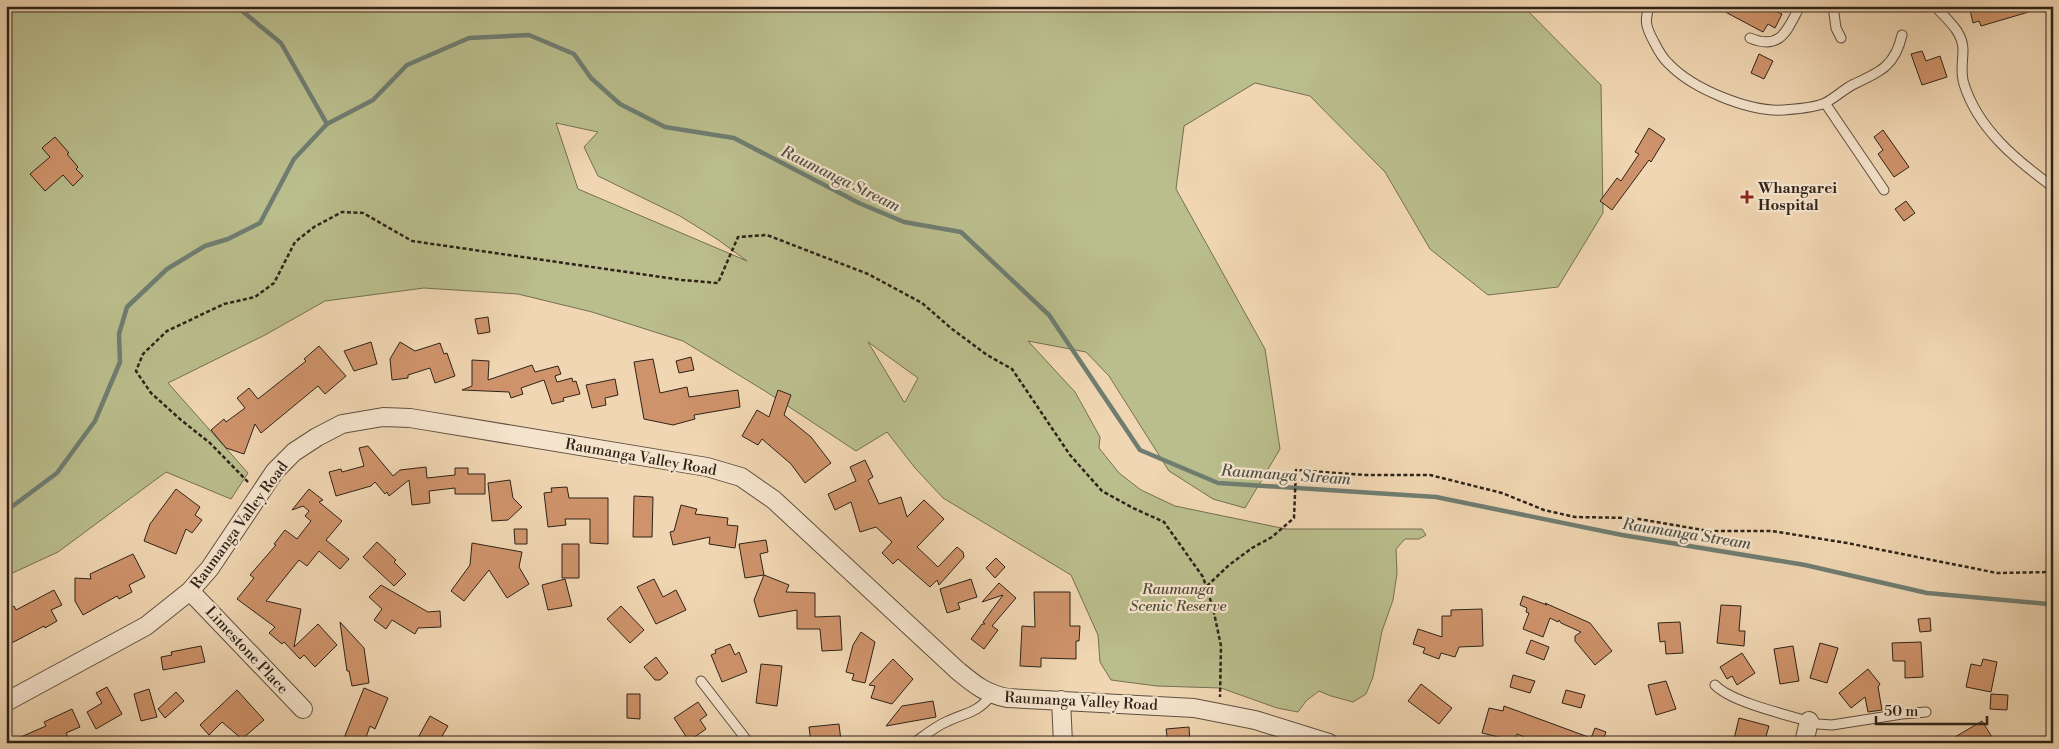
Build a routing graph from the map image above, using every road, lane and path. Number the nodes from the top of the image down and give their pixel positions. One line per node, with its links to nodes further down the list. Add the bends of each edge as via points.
1 (1650, 6): 8 (lane, via 1645,16 1647,29 1660,54 1678,72 1698,84 1750,107 1782,110)
2 (1800, 6): 6 (lane, via 1776,40 1762,43)
3 (1833, 6): 7 (lane)
4 (1935, 6): 9 (lane, via 1962,39 1964,85 1990,132)
5 (1902, 35): 8 (lane, via 1895,56 1887,66)
6 (1750, 38)
7 (1841, 38)
8 (1825, 103): 10 (lane)
9 (2053, 187)
10 (1884, 190)
11 (260, 494): 13 (path, via 210,443 151,393 136,371 143,354 166,331 224,304 255,296 274,283 295,242 342,212 363,213 412,241 718,284 738,237 767,235 868,274 922,303 987,355 1012,370 1070,455 1102,491 1164,522 1203,577); 14 (street, Raumanga Valley Road, via 210,568); 17 (street, Raumanga Valley Road, via 275,471 317,436 342,424 383,417 410,418 716,469 740,477 774,500 957,670)
12 (2053, 572): 13 (path, via 1996,573 1772,531 1709,531 1633,518 1575,516 1544,510 1502,493 1430,476 1364,476 1296,470 1294,518)
13 (1206, 587): 21 (path, via 1221,646)
14 (190, 591): 19 (street, Raumanga Valley Road, via 146,626); 20 (street, Limestone Place)
15 (701, 681): 24 (lane)
16 (1715, 684): 23 (lane, via 1724,693 1738,699)
17 (992, 695): 18 (street, Raumanga Valley Road); 25 (lane, via 980,708 949,720)
18 (1061, 700): 21 (street, Raumanga Valley Road); 26 (street)
19 (6, 702)
20 (303, 709)
21 (1220, 712): 27 (street, Raumanga Valley Road)
22 (1926, 712): 23 (lane, via 1832,725)
23 (1809, 721): 28 (street)
24 (749, 743)
25 (914, 743)
26 (1063, 743)
27 (1329, 743)
28 (1804, 743)

